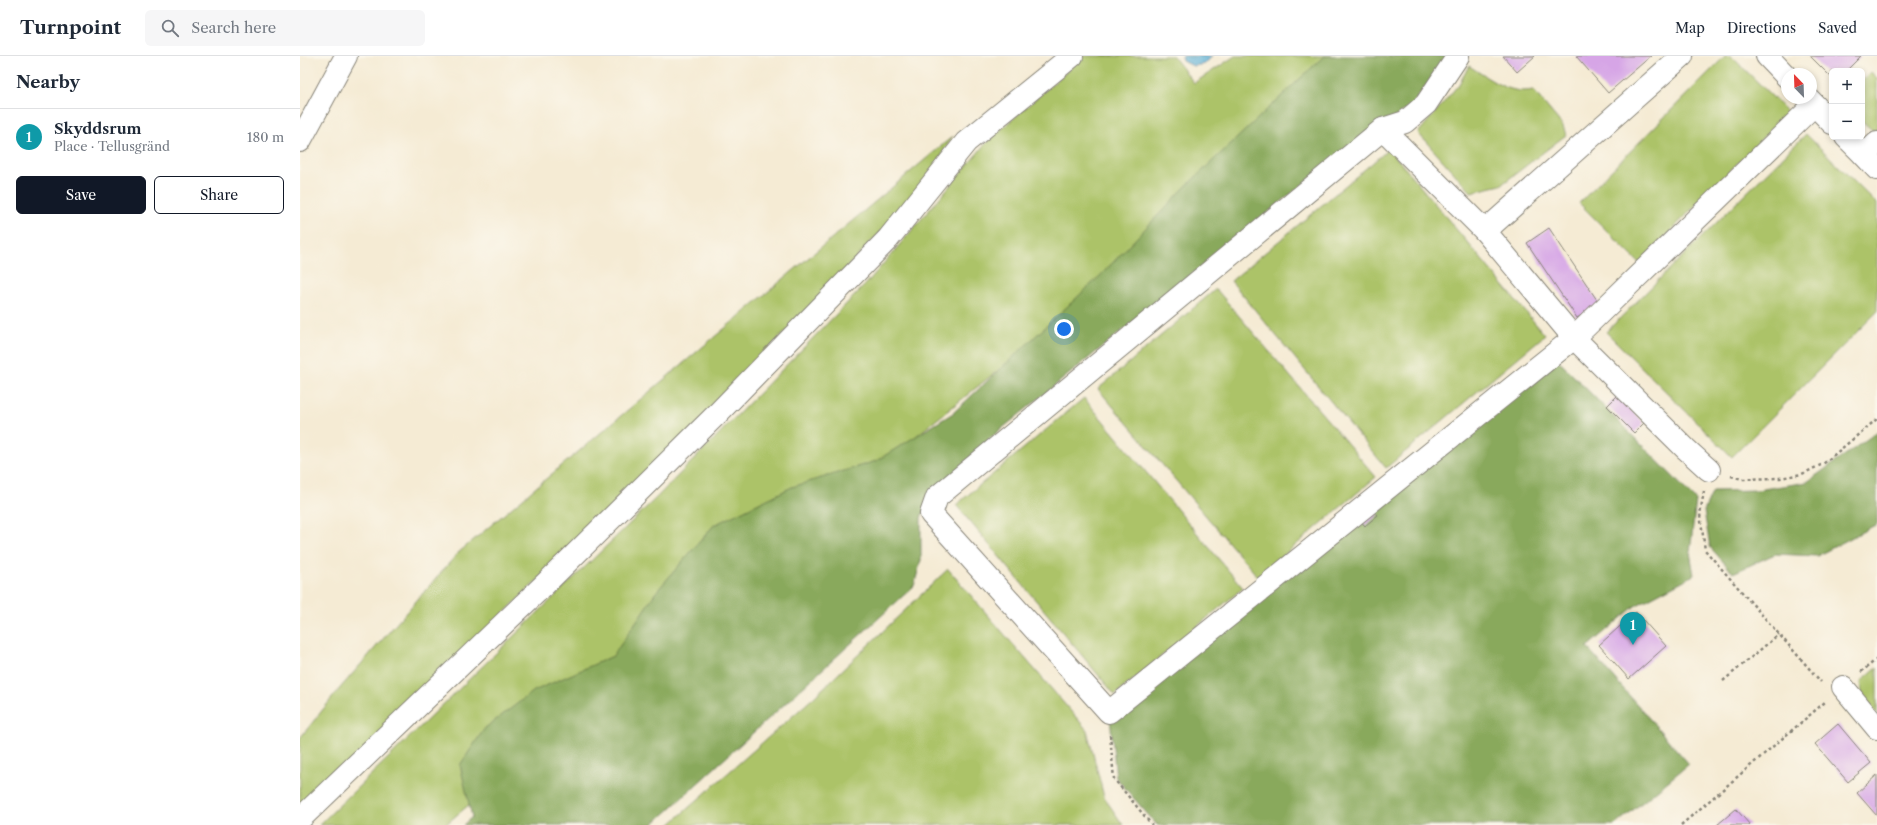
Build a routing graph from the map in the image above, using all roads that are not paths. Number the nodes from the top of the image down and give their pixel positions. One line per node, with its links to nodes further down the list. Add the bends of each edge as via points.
1 (338, 56): 8 (street)
2 (346, 56): 8 (street)
3 (1072, 56): 21 (street, via 966,142 888,240 720,411 546,584)
4 (1458, 56): 12 (street, via 1426,104 1404,122)
5 (1682, 56): 16 (street)
6 (1766, 56): 7 (street)
7 (1781, 71)
8 (331, 83): 14 (street)
9 (1808, 104): 17 (street)
10 (1814, 104): 11 (street)
11 (1829, 120)
12 (1383, 129): 16 (street); 17 (street, via 937,497 931,514 1109,712)
13 (1850, 140): 15 (street)
14 (300, 141)
15 (1873, 156)
16 (1485, 231): 17 (street)
17 (1574, 338): 18 (street)
18 (1709, 470)
19 (1838, 692): 20 (street)
20 (1877, 728)
21 (300, 819)

